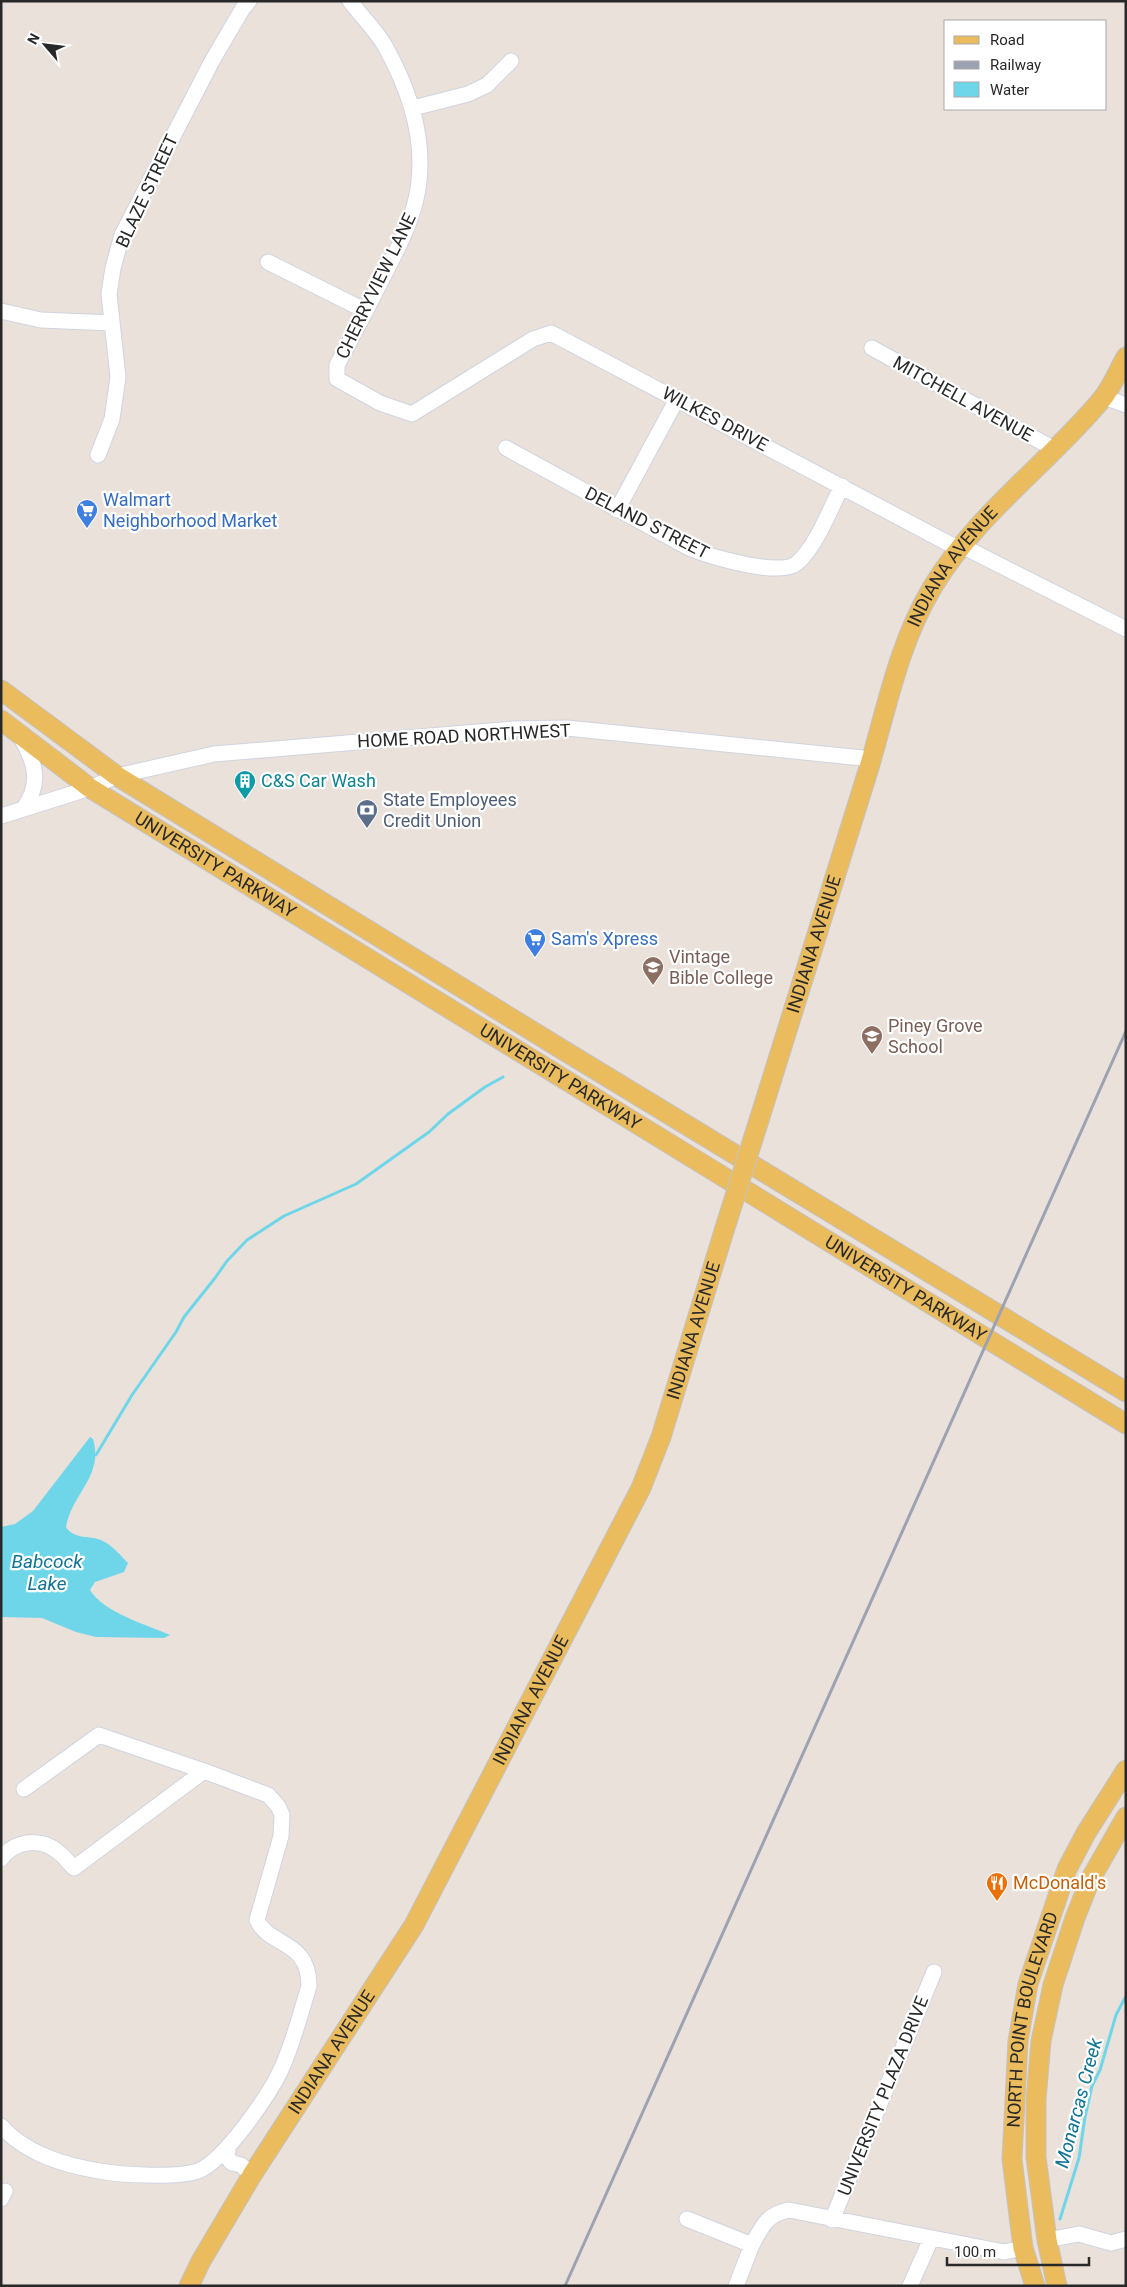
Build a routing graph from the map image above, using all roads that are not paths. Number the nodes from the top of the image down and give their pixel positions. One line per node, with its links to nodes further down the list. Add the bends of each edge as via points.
1 (249, 1): 8 (street, BLAZE STREET, via 212,61 122,235 110,294)
2 (350, 1): 4 (street, CHERRYVIEW LANE, via 384,45)
3 (510, 61): 4 (street, via 487,85 468,94)
4 (413, 108): 7 (street, CHERRYVIEW LANE, via 418,134 418,188 412,215)
5 (268, 262): 7 (street)
6 (1, 311): 8 (street, via 41,320)
7 (366, 311): 11 (street, CHERRYVIEW LANE, via 337,365 337,379 380,403 412,414)
8 (112, 323): 17 (street, BLAZE STREET, via 118,377 112,419)
9 (872, 348): 16 (street, MITCHELL AVENUE)
10 (1126, 358): 12 (main road, INDIANA AVENUE)
11 (471, 378): 13 (street, WILKES DRIVE, via 533,339 551,333)
12 (1104, 397): 14 (street); 16 (main road, INDIANA AVENUE)
13 (677, 399): 18 (street, WILKES DRIVE); 19 (street)
14 (1126, 405)
15 (506, 448): 19 (street, DELAND STREET)
16 (1054, 450): 20 (main road, INDIANA AVENUE, via 1012,489)
17 (98, 456)
18 (842, 486): 19 (street, DELAND STREET, via 810,545 796,564 781,569 713,558); 20 (street, WILKES DRIVE)
19 (617, 510)
20 (960, 548): 21 (street, WILKES DRIVE); 25 (main road, INDIANA AVENUE, via 934,585 911,627)
21 (1126, 629)
22 (1, 690): 26 (main road, UNIVERSITY PARKWAY)
23 (1, 720): 24 (main road, UNIVERSITY PARKWAY)
24 (18, 733): 27 (main road, UNIVERSITY PARKWAY); 28 (street, via 28,750 35,781 34,791)
25 (872, 759): 26 (street, HOME ROAD NORTHWEST, via 567,728 513,729 214,754); 45 (main road, INDIANA AVENUE, bridge, via 661,1437 642,1488 403,1945)
26 (117, 776): 27 (street, HOME ROAD NORTHWEST); 30 (main road, UNIVERSITY PARKWAY)
27 (90, 788): 28 (street, HOME ROAD NORTHWEST); 31 (main road, UNIVERSITY PARKWAY)
28 (24, 808): 29 (street, HOME ROAD NORTHWEST)
29 (1, 816)
30 (1126, 1392)
31 (1126, 1424)
32 (1126, 1770): 36 (main road, NORTH POINT BOULEVARD)
33 (204, 1771): 34 (street, via 99,1735); 37 (street, via 74,1868 58,1851 40,1843 20,1844); 44 (street, via 268,1795 278,1806 283,1824 281,1836 257,1920 262,1928 297,1952 309,1977 309,1986 282,2068 245,2127)
34 (24, 1789)
35 (1126, 1817): 39 (main road, NORTH POINT BOULEVARD)
36 (1086, 1833): 38 (main road, NORTH POINT BOULEVARD); 39 (main road, via 1088,1841 1080,1866)
37 (1, 1859)
38 (1067, 1869): 40 (main road, via 1075,1881 1068,1904 1070,1914); 43 (main road, NORTH POINT BOULEVARD, via 1028,1984 1018,2040)
39 (1090, 1880): 40 (main road, NORTH POINT BOULEVARD)
40 (1075, 1918): 50 (main road, NORTH POINT BOULEVARD, via 1053,1984 1041,2041 1036,2157)
41 (934, 1972): 47 (street, UNIVERSITY PLAZA DRIVE)
42 (1, 2126): 44 (street, via 35,2152 109,2173 186,2174 206,2167)
43 (1012, 2146): 50 (main road, via 1018,2156 1028,2232); 52 (main road, NORTH POINT BOULEVARD)
44 (226, 2150): 45 (street, via 226,2156 232,2162)
45 (247, 2170): 53 (main road, INDIANA AVENUE)
46 (687, 2219): 51 (street)
47 (832, 2220): 48 (street); 51 (street, via 789,2210 774,2213 760,2229)
48 (932, 2239): 52 (street, via 1004,2252); 55 (street)
49 (1126, 2239): 50 (street, via 1111,2243 1079,2234)
50 (1047, 2240): 58 (main road, NORTH POINT BOULEVARD)
51 (752, 2246): 54 (street)
52 (1023, 2248): 56 (main road, NORTH POINT BOULEVARD); 57 (main road, via 1036,2252)
53 (189, 2286)
54 (736, 2286)
55 (910, 2286)
56 (1034, 2286)
57 (1048, 2286)
58 (1056, 2286)

